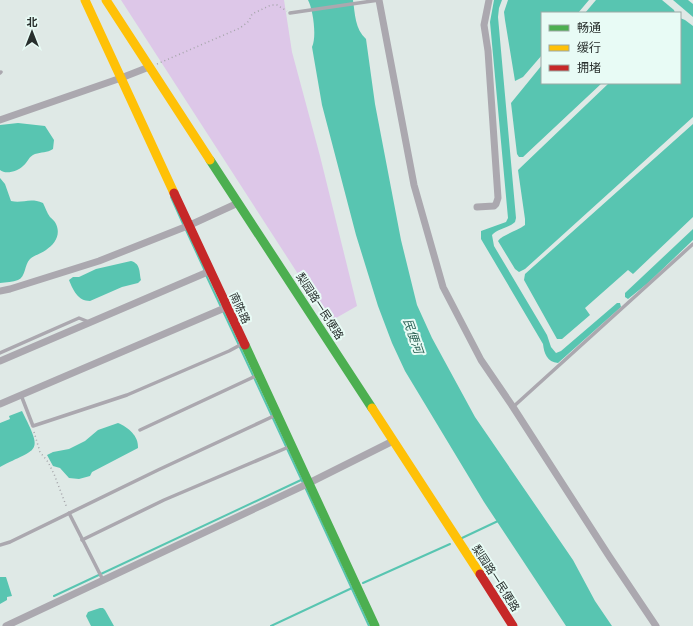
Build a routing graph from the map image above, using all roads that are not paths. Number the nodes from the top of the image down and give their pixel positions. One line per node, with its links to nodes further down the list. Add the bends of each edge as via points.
1 (85, 0): 7 (main road, 南陈路)
2 (106, 0): 6 (main road, 梨园路一民便路)
3 (380, 0): 5 (lane); 23 (street, via 414,185 443,287 480,360)
4 (488, 0): 10 (street, via 484,33 488,51 498,202 494,206)
5 (290, 13)
6 (149, 67): 7 (street); 9 (main road, 梨园路一民便路)
7 (118, 79): 8 (street); 11 (main road, 南陈路)
8 (0, 120)
9 (238, 203): 11 (street); 26 (main road, 梨园路一民便路)
10 (478, 207)
11 (186, 226): 13 (main road, 南陈路); 14 (street, via 99,261)
12 (693, 244): 23 (lane)
13 (207, 272): 15 (main road, 南陈路); 16 (street)
14 (0, 291)
15 (224, 309): 17 (main road, 南陈路); 21 (street)
16 (90, 322): 18 (lane, via 79,318); 19 (street)
17 (240, 345): 20 (main road, 南陈路); 21 (lane, via 127,395 33,426)
18 (0, 353)
19 (0, 361)
20 (255, 376): 24 (main road, 南陈路); 25 (lane)
21 (21, 395): 22 (street)
22 (0, 404)
23 (513, 407): 36 (street)
24 (274, 416): 27 (main road, 南陈路); 29 (lane)
25 (140, 430)
26 (392, 441): 28 (street); 35 (main road, 梨园路一民便路)
27 (288, 447): 28 (main road, 南陈路); 30 (lane, via 164,500)
28 (306, 485): 32 (street); 34 (main road, 南陈路)
29 (69, 513): 30 (lane); 31 (lane)
30 (82, 540): 32 (lane)
31 (0, 545)
32 (102, 578): 33 (street)
33 (6, 626)
34 (375, 626)
35 (513, 626)
36 (656, 626)

